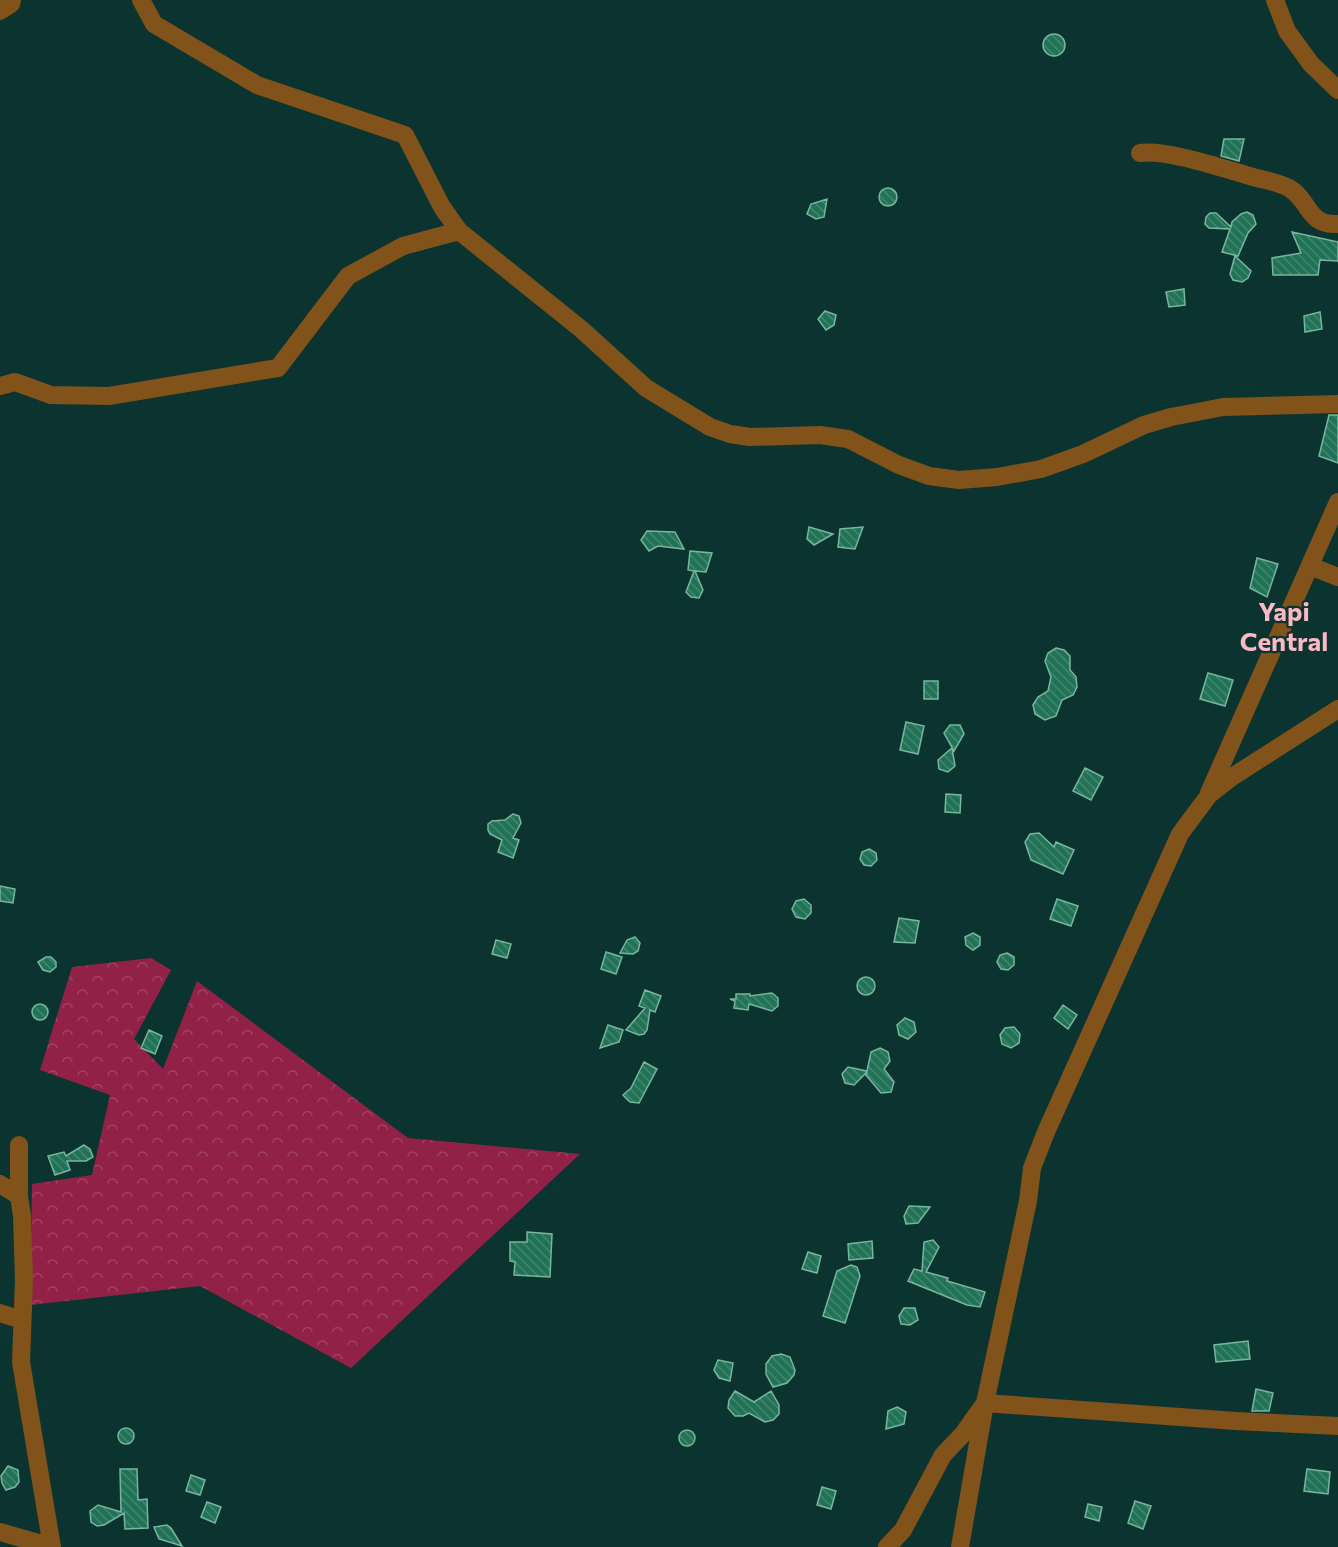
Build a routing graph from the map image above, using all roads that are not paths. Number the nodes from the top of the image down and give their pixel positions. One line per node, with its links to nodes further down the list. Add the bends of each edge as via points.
1 (12, 0): 4 (street)
2 (141, 0): 8 (street, via 154,24 257,85 405,135 442,207)
3 (1275, 0): 5 (street, via 1287,31 1311,64)
4 (0, 11)
5 (1338, 90)
6 (1140, 153): 7 (street, via 1200,163 1289,188 1320,222)
7 (1338, 224)
8 (459, 231): 9 (street, via 403,246 348,276 278,368 109,396 51,395 15,382); 10 (street, via 581,329 646,388 710,427 750,437 820,435 848,439 929,476 958,480 1041,469 1144,425 1222,407)
9 (0, 386)
10 (1338, 404)
11 (1338, 501): 12 (street)
12 (1310, 566): 13 (street); 15 (street)
13 (1338, 577)
14 (1338, 709): 15 (street)
15 (1209, 795): 21 (street, via 1180,834 1032,1168)
16 (19, 1145): 18 (street)
17 (0, 1184): 18 (street)
18 (19, 1196): 20 (street)
19 (0, 1313): 20 (street)
20 (22, 1320): 24 (street, via 21,1362)
21 (985, 1403): 22 (street); 25 (street, via 943,1455 903,1530); 26 (street)
22 (1338, 1426)
23 (0, 1532): 24 (street)
24 (52, 1547)
25 (886, 1547)
26 (960, 1547)

